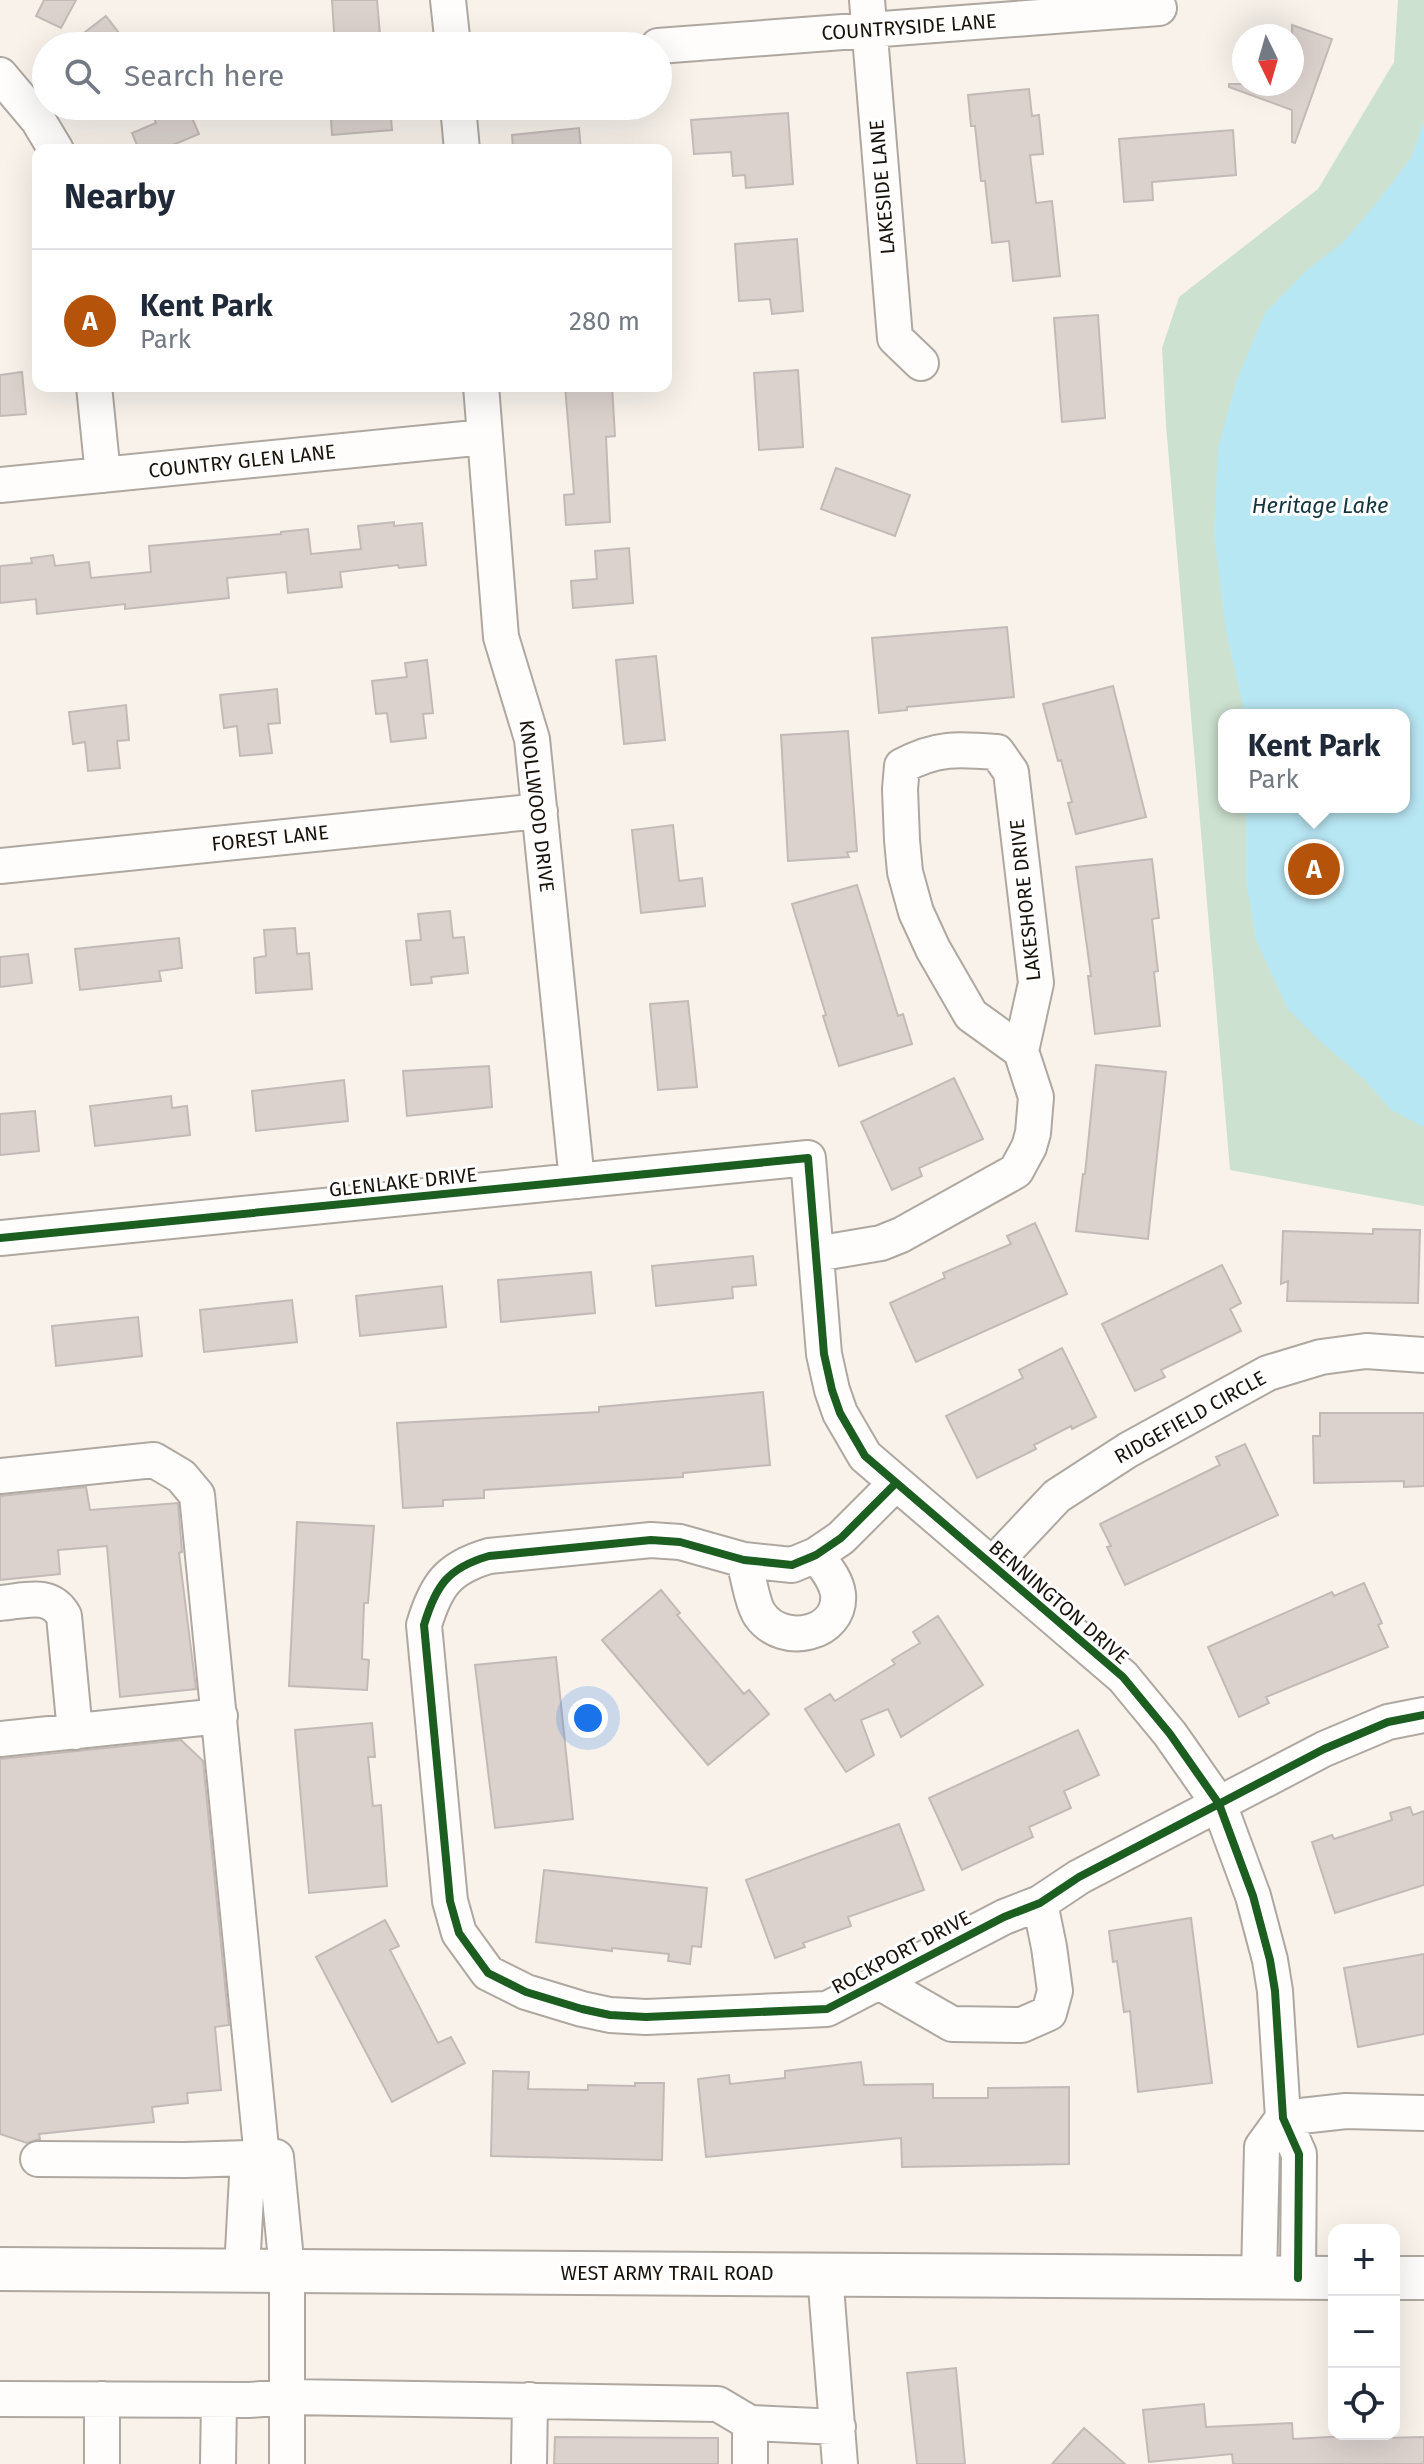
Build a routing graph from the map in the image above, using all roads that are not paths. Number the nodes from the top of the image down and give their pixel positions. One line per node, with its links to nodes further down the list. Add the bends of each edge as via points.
1 (448, 0): 4 (street)
2 (1159, 8): 3 (street, COUNTRYSIDE LANE)
3 (868, 15): 5 (street, COUNTRYSIDE LANE); 12 (street, LAKESIDE LANE, via 895,338)
4 (451, 32)
5 (672, 44)
6 (0, 75): 7 (street)
7 (32, 113)
8 (38, 120): 10 (street)
9 (459, 120): 11 (street)
10 (52, 144)
11 (461, 144)
12 (921, 363)
13 (95, 392): 16 (street)
14 (481, 392): 15 (street, KNOLLWOOD DRIVE)
15 (485, 437): 16 (street, COUNTRY GLEN LANE); 18 (street, KNOLLWOOD DRIVE, via 501,637 532,739)
16 (103, 475): 17 (street, COUNTRY GLEN LANE)
17 (0, 485)
18 (540, 811): 19 (street, FOREST LANE); 22 (street, KNOLLWOOD DRIVE)
19 (0, 866)
20 (1021, 1051): 20 (street, LAKESHORE DRIVE, via 971,1015 916,912 905,872 900,789 902,766 923,754 953,748 997,752 1011,772 1036,983); 24 (street, via 1036,1113 1029,1147 1016,1171 901,1235)
21 (808, 1158): 22 (street, GLENLAKE DRIVE); 24 (street, BENNINGTON DRIVE)
22 (577, 1181): 23 (street, GLENLAKE DRIVE)
23 (0, 1238)
24 (816, 1254): 27 (street, BENNINGTON DRIVE, via 832,1390 865,1456)
25 (1424, 1355): 30 (street, RIDGEFIELD CIRCLE, via 1366,1351 1321,1357 1258,1378 1057,1496)
26 (0, 1476): 33 (street, via 154,1460 181,1476 197,1495)
27 (896, 1483): 28 (street, via 841,1538); 30 (street, BENNINGTON DRIVE)
28 (816, 1555): 29 (street, ROCKPORT DRIVE, via 792,1565); 29 (street, via 838,1593 837,1608 825,1624 793,1635 759,1614)
29 (744, 1560): 38 (street, ROCKPORT DRIVE, via 680,1542 651,1540 489,1556 445,1578 424,1625 450,1901 459,1933 488,1973 526,1992 610,2015 827,2009)
30 (992, 1565): 36 (street, BENNINGTON DRIVE, via 1123,1677)
31 (0, 1603): 34 (street, via 43,1599 58,1605 64,1616)
32 (1424, 1715): 36 (street, ROCKPORT DRIVE, via 1359,1732)
33 (220, 1716): 34 (street); 41 (street)
34 (75, 1732): 35 (street)
35 (0, 1739)
36 (1219, 1804): 37 (street, ROCKPORT DRIVE); 40 (street, BENNINGTON DRIVE, via 1270,1960)
37 (1040, 1903): 38 (street, ROCKPORT DRIVE); 38 (street, ROCKPORT DRIVE, via 1055,1991 1049,2013 1022,2025 952,2024)
38 (879, 1982)
39 (1424, 2113): 40 (street, via 1346,2111)
40 (1283, 2118): 47 (street, BENNINGTON DRIVE, via 1299,2154)
41 (262, 2157): 42 (street); 44 (street); 45 (street)
42 (38, 2159)
43 (0, 2269): 44 (main road, WEST ARMY TRAIL ROAD)
44 (242, 2270): 45 (main road, WEST ARMY TRAIL ROAD)
45 (287, 2270): 46 (main road, WEST ARMY TRAIL ROAD); 50 (street)
46 (825, 2274): 47 (main road, WEST ARMY TRAIL ROAD); 56 (street)
47 (1297, 2277)
48 (1400, 2278): 49 (main road)
49 (1424, 2278)
50 (289, 2397): 53 (street); 54 (street); 59 (street)
51 (0, 2399): 52 (street)
52 (102, 2399): 53 (street); 57 (street)
53 (219, 2400): 58 (street)
54 (530, 2400): 55 (street, via 718,2404); 60 (street)
55 (750, 2423): 56 (street); 61 (street)
56 (838, 2427): 62 (street)
57 (102, 2464)
58 (218, 2464)
59 (287, 2464)
60 (529, 2464)
61 (750, 2464)
62 (840, 2464)

